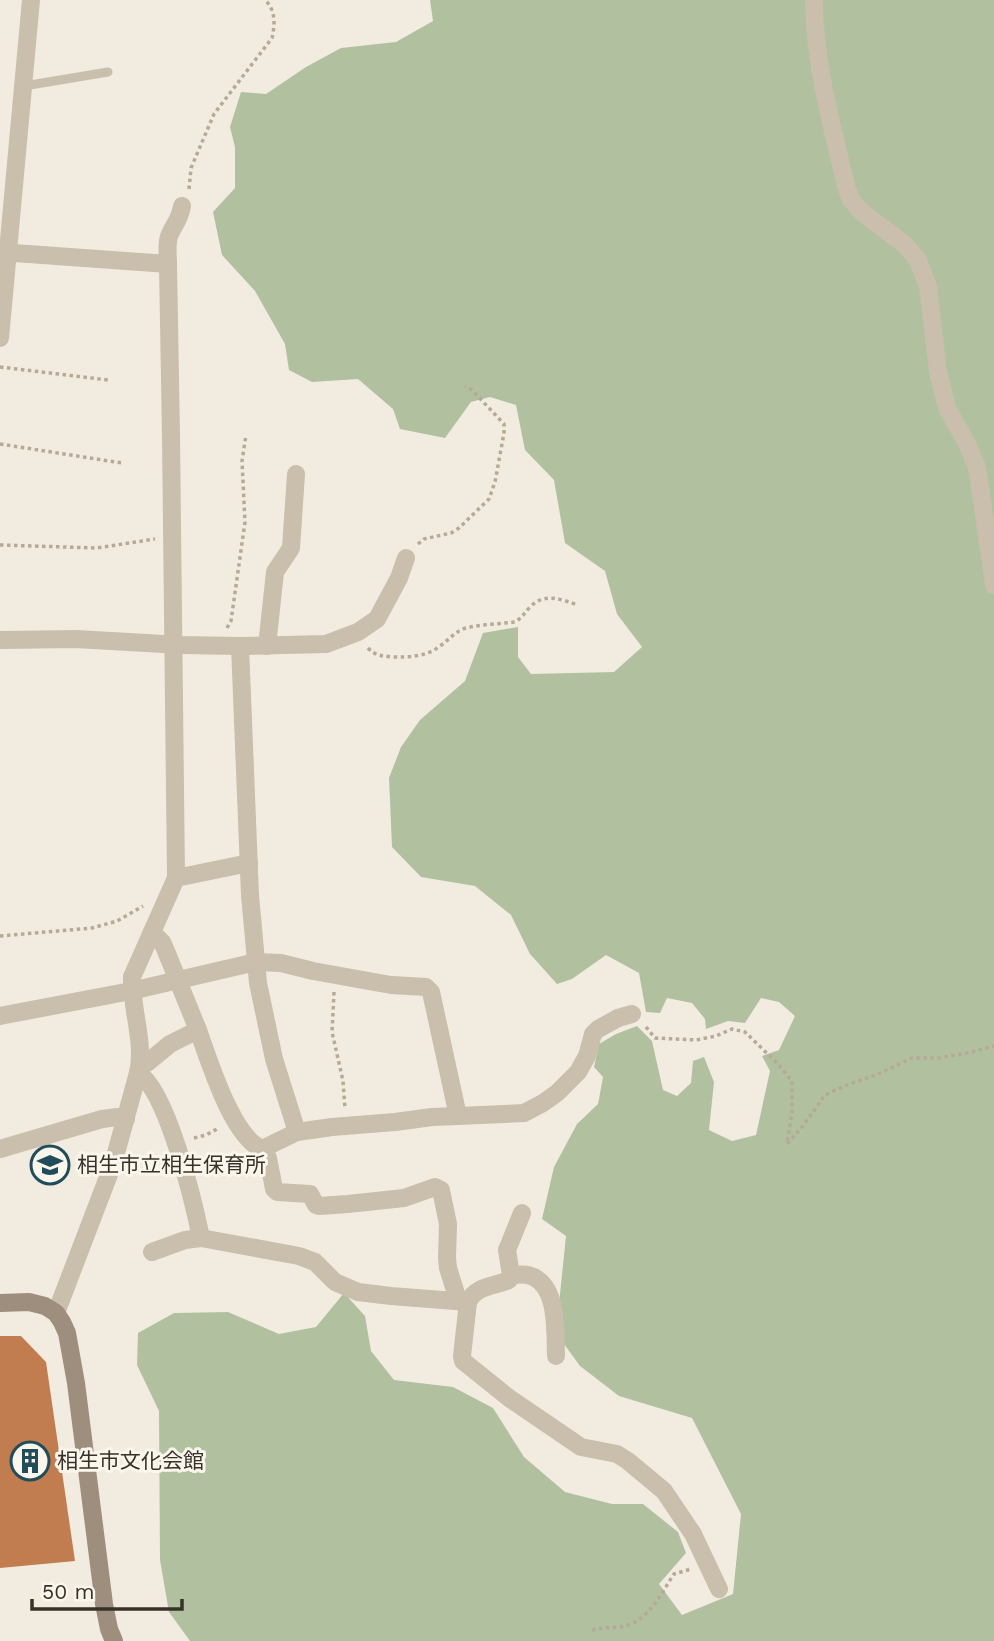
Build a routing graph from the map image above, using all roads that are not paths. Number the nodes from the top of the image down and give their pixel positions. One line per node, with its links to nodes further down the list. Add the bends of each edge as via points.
1 (32, 0): 4 (street)
2 (814, 0): 11 (street, via 818,62 849,193 863,213 918,260 928,287 937,371 947,408 978,467)
3 (108, 72): 4 (lane)
4 (24, 86): 6 (street)
5 (182, 206): 7 (street, via 168,240)
6 (4, 252): 7 (street); 8 (street)
7 (168, 264): 13 (street)
8 (0, 338)
9 (296, 474): 15 (street, via 291,548 275,572)
10 (407, 558): 15 (street, via 377,619 358,632 326,644)
11 (994, 585)
12 (0, 640): 13 (street)
13 (174, 644): 14 (street); 17 (street)
14 (240, 646): 15 (street); 16 (street)
15 (267, 646)
16 (249, 863): 17 (street); 19 (street)
17 (176, 878): 18 (street)
18 (152, 933): 20 (street, via 162,942); 21 (street, via 132,977)
19 (256, 962): 20 (street); 26 (street, via 426,987 431,992); 28 (street, via 274,1059)
20 (178, 980): 21 (street); 24 (street)
21 (131, 991): 23 (street); 25 (street, via 141,1045)
22 (632, 1014): 26 (street, via 598,1029 578,1072 543,1103 524,1113)
23 (0, 1016)
24 (198, 1030): 25 (street); 30 (street, via 235,1120 254,1146)
25 (139, 1068): 27 (street); 32 (street, via 166,1113)
26 (458, 1116): 28 (street)
27 (126, 1119): 29 (street, via 102,1119); 37 (street)
28 (297, 1132): 30 (street)
29 (0, 1149)
30 (262, 1149): 35 (street, via 274,1189 310,1194 319,1206 404,1198 435,1187 442,1190 447,1258)
31 (522, 1213): 34 (street, via 508,1251)
32 (201, 1238): 33 (street); 35 (street, via 299,1256 358,1292)
33 (152, 1252)
34 (511, 1275): 35 (street); 38 (street, via 526,1274 547,1291 554,1308)
35 (463, 1301): 39 (street, via 463,1361 581,1447 617,1454 663,1491 692,1534)
36 (0, 1303): 37 (street, via 29,1302)
37 (56, 1313): 40 (street, via 70,1344 104,1604)
38 (556, 1356)
39 (719, 1589)
40 (114, 1641)

